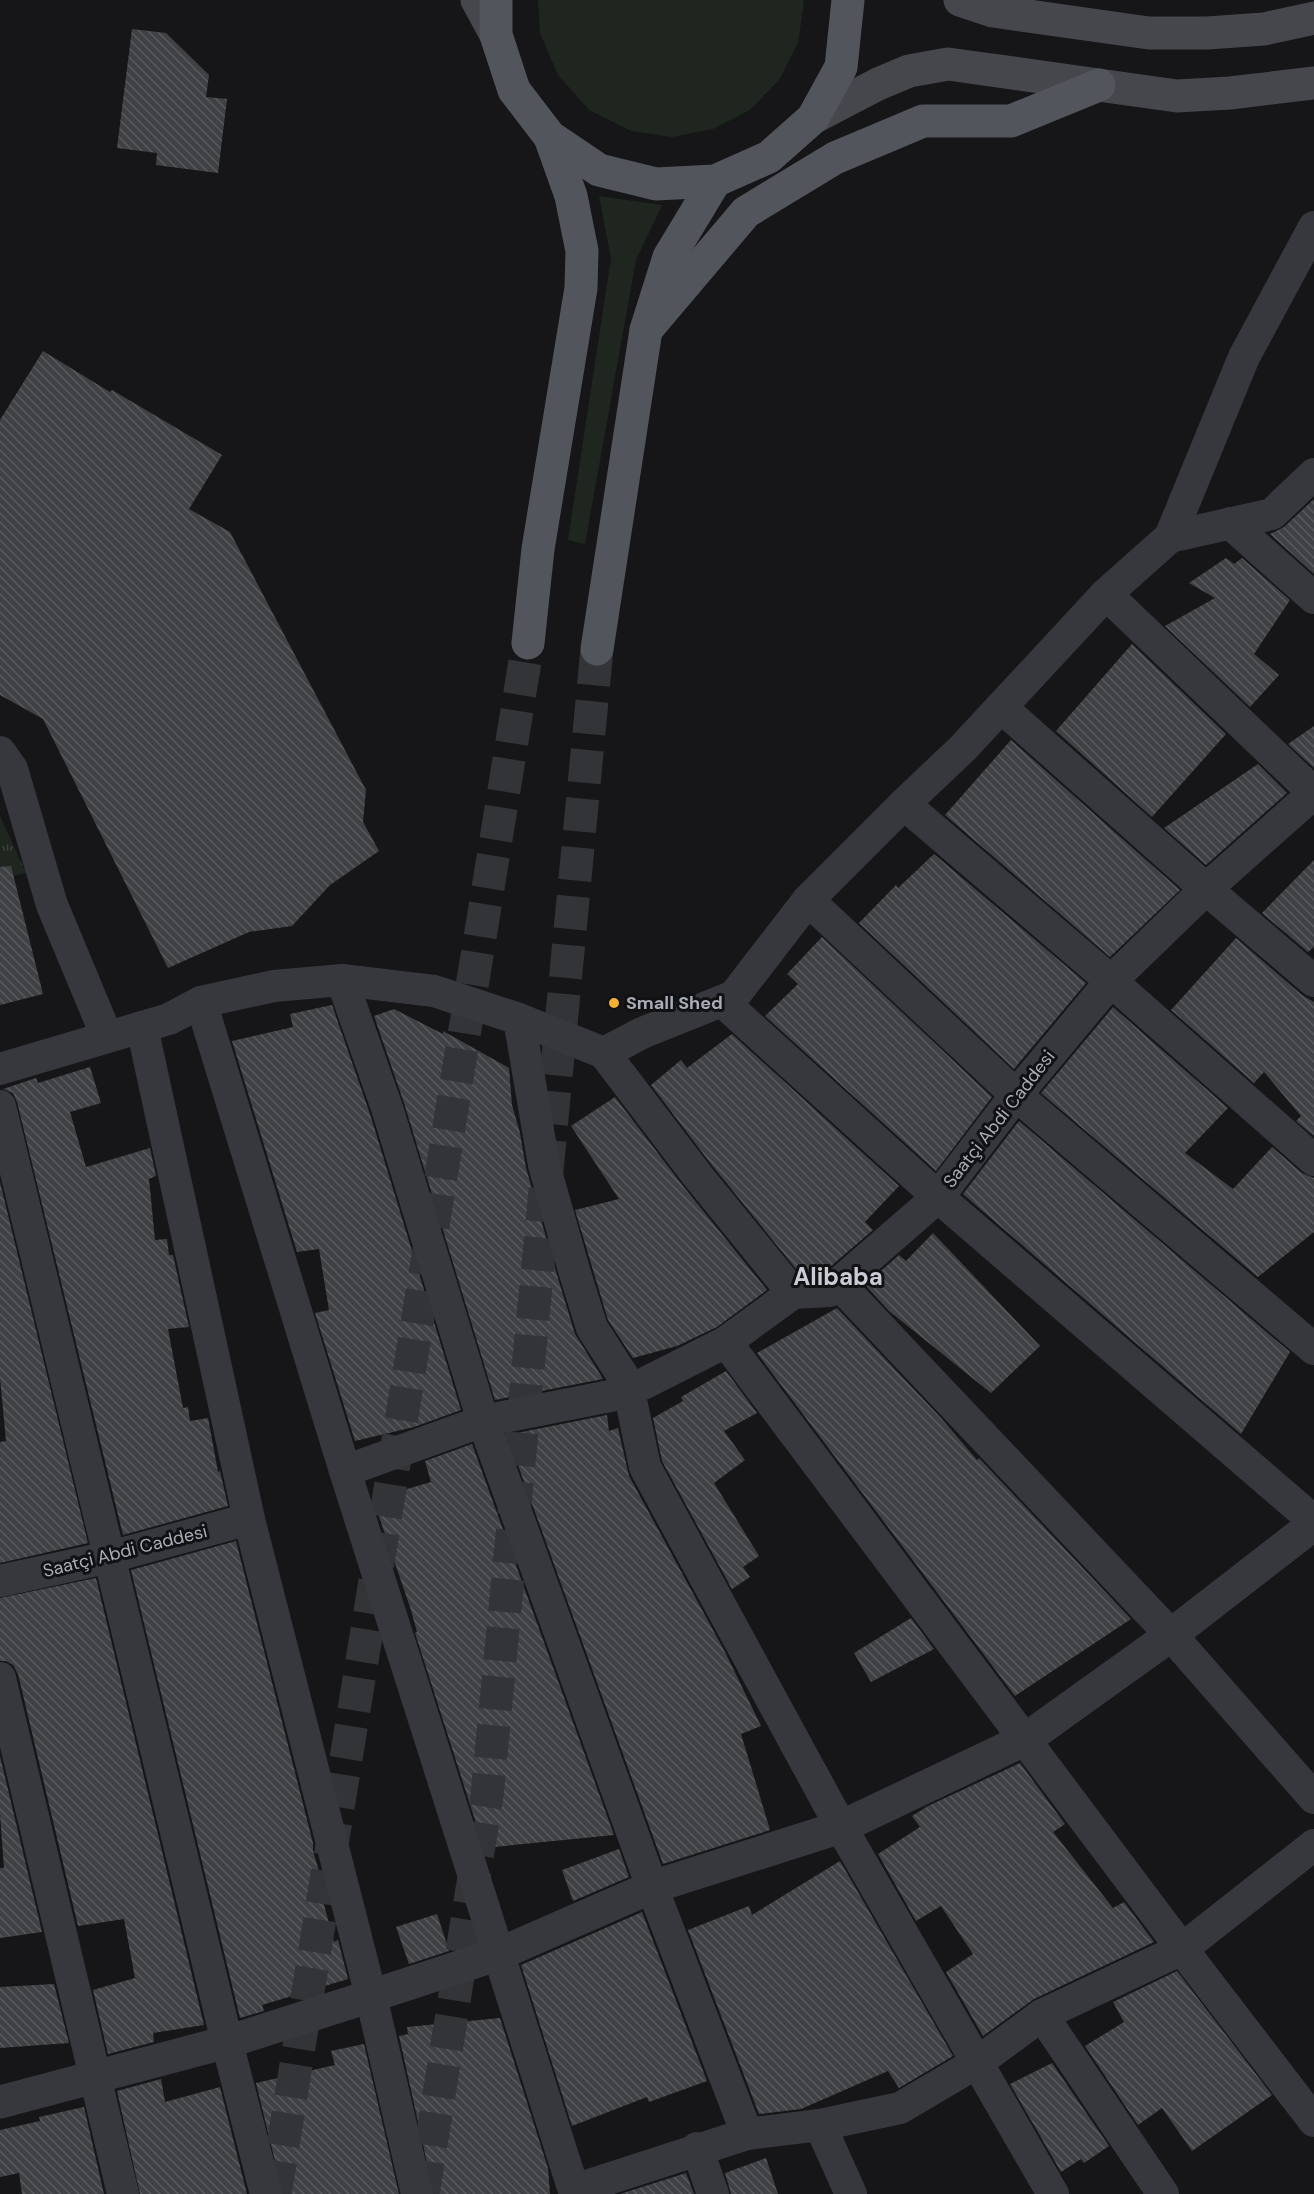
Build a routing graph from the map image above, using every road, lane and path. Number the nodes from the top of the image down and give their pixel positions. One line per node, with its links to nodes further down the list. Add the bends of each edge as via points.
1 (477, 0): 6 (main road)
2 (496, 0): 6 (main road)
3 (848, 0): 9 (main road, via 841,67)
4 (960, 0): 5 (main road, via 993,10 1149,33 1264,29)
5 (1314, 18)
6 (496, 35): 10 (main road, via 514,90)
7 (1314, 83): 8 (main road, via 1177,96)
8 (1099, 85): 9 (main road, via 948,64 909,71); 13 (main road, via 1011,121 923,121 835,158 746,212)
9 (813, 118): 11 (main road, via 769,157)
10 (550, 137): 11 (main road, via 599,170 656,184); 19 (main road, via 570,196 582,251 581,288 538,549)
11 (715, 181): 13 (main road, via 669,257)
12 (1314, 227): 16 (street, via 1245,357)
13 (646, 330): 20 (main road)
14 (1314, 474): 15 (street, via 1272,514)
15 (1230, 524): 16 (street); 18 (street)
16 (1170, 537): 17 (street)
17 (1106, 594): 21 (street); 23 (street)
18 (1314, 598)
19 (528, 643)
20 (597, 649)
21 (1002, 707): 24 (street); 25 (street)
22 (0, 752): 34 (street, via 12,768 52,905)
23 (1314, 793): 25 (street, Saatçi Abdi Caddesi)
24 (904, 804): 26 (street); 28 (street)
25 (1206, 889): 28 (street, Saatçi Abdi Caddesi); 29 (street)
26 (808, 900): 30 (street, via 734,996); 37 (street)
27 (342, 980): 31 (street, via 274,986); 32 (street, via 434,991); 46 (street, via 387,1108)
28 (1111, 981): 37 (street, Saatçi Abdi Caddesi); 39 (street)
29 (1314, 981)
30 (722, 1000): 35 (street); 40 (street)
31 (201, 1002): 33 (street, via 169,1019); 47 (street)
32 (519, 1019): 35 (street); 45 (street, via 544,1164 568,1249 592,1329)
33 (141, 1027): 34 (street); 48 (street)
34 (107, 1037): 36 (street)
35 (604, 1053): 42 (street)
36 (0, 1069)
37 (1016, 1095): 40 (street, Saatçi Abdi Caddesi); 44 (street)
38 (0, 1106): 50 (street)
39 (1314, 1160)
40 (939, 1197): 41 (street, Saatçi Abdi Caddesi); 49 (street)
41 (838, 1283): 42 (street, Saatçi Abdi Caddesi, via 830,1291); 52 (street)
42 (793, 1293): 43 (street)
43 (726, 1342): 45 (street); 54 (street)
44 (1314, 1349)
45 (628, 1390): 46 (street); 56 (street, via 645,1467)
46 (483, 1421): 47 (street); 58 (street)
47 (345, 1471): 60 (street)
48 (249, 1519): 50 (street, Saatçi Abdi Caddesi); 61 (street)
49 (1314, 1523): 52 (street)
50 (110, 1557): 51 (street, Saatçi Abdi Caddesi); 63 (street)
51 (0, 1581)
52 (1171, 1635): 54 (street); 55 (street)
53 (0, 1678): 65 (street)
54 (1026, 1739): 56 (street); 59 (street)
55 (1314, 1798)
56 (841, 1827): 58 (street); 64 (street)
57 (1314, 1845): 59 (street)
58 (652, 1887): 60 (street); 69 (street)
59 (1182, 1949): 62 (street); 67 (street)
60 (499, 1954): 61 (street); 71 (street)
61 (371, 1996): 63 (street); 74 (street)
62 (1042, 2015): 64 (street); 78 (street)
63 (227, 2042): 65 (street); 73 (street)
64 (978, 2062): 68 (street, via 900,2108); 77 (street)
65 (96, 2077): 66 (street); 72 (street)
66 (0, 2102)
67 (1314, 2121)
68 (820, 2125): 69 (street); 76 (street)
69 (747, 2133): 70 (street)
70 (698, 2148): 71 (street); 75 (street)
71 (575, 2192)
72 (123, 2194)
73 (266, 2194)
74 (417, 2194)
75 (713, 2194)
76 (850, 2194)
77 (1053, 2194)
78 (1163, 2194)

